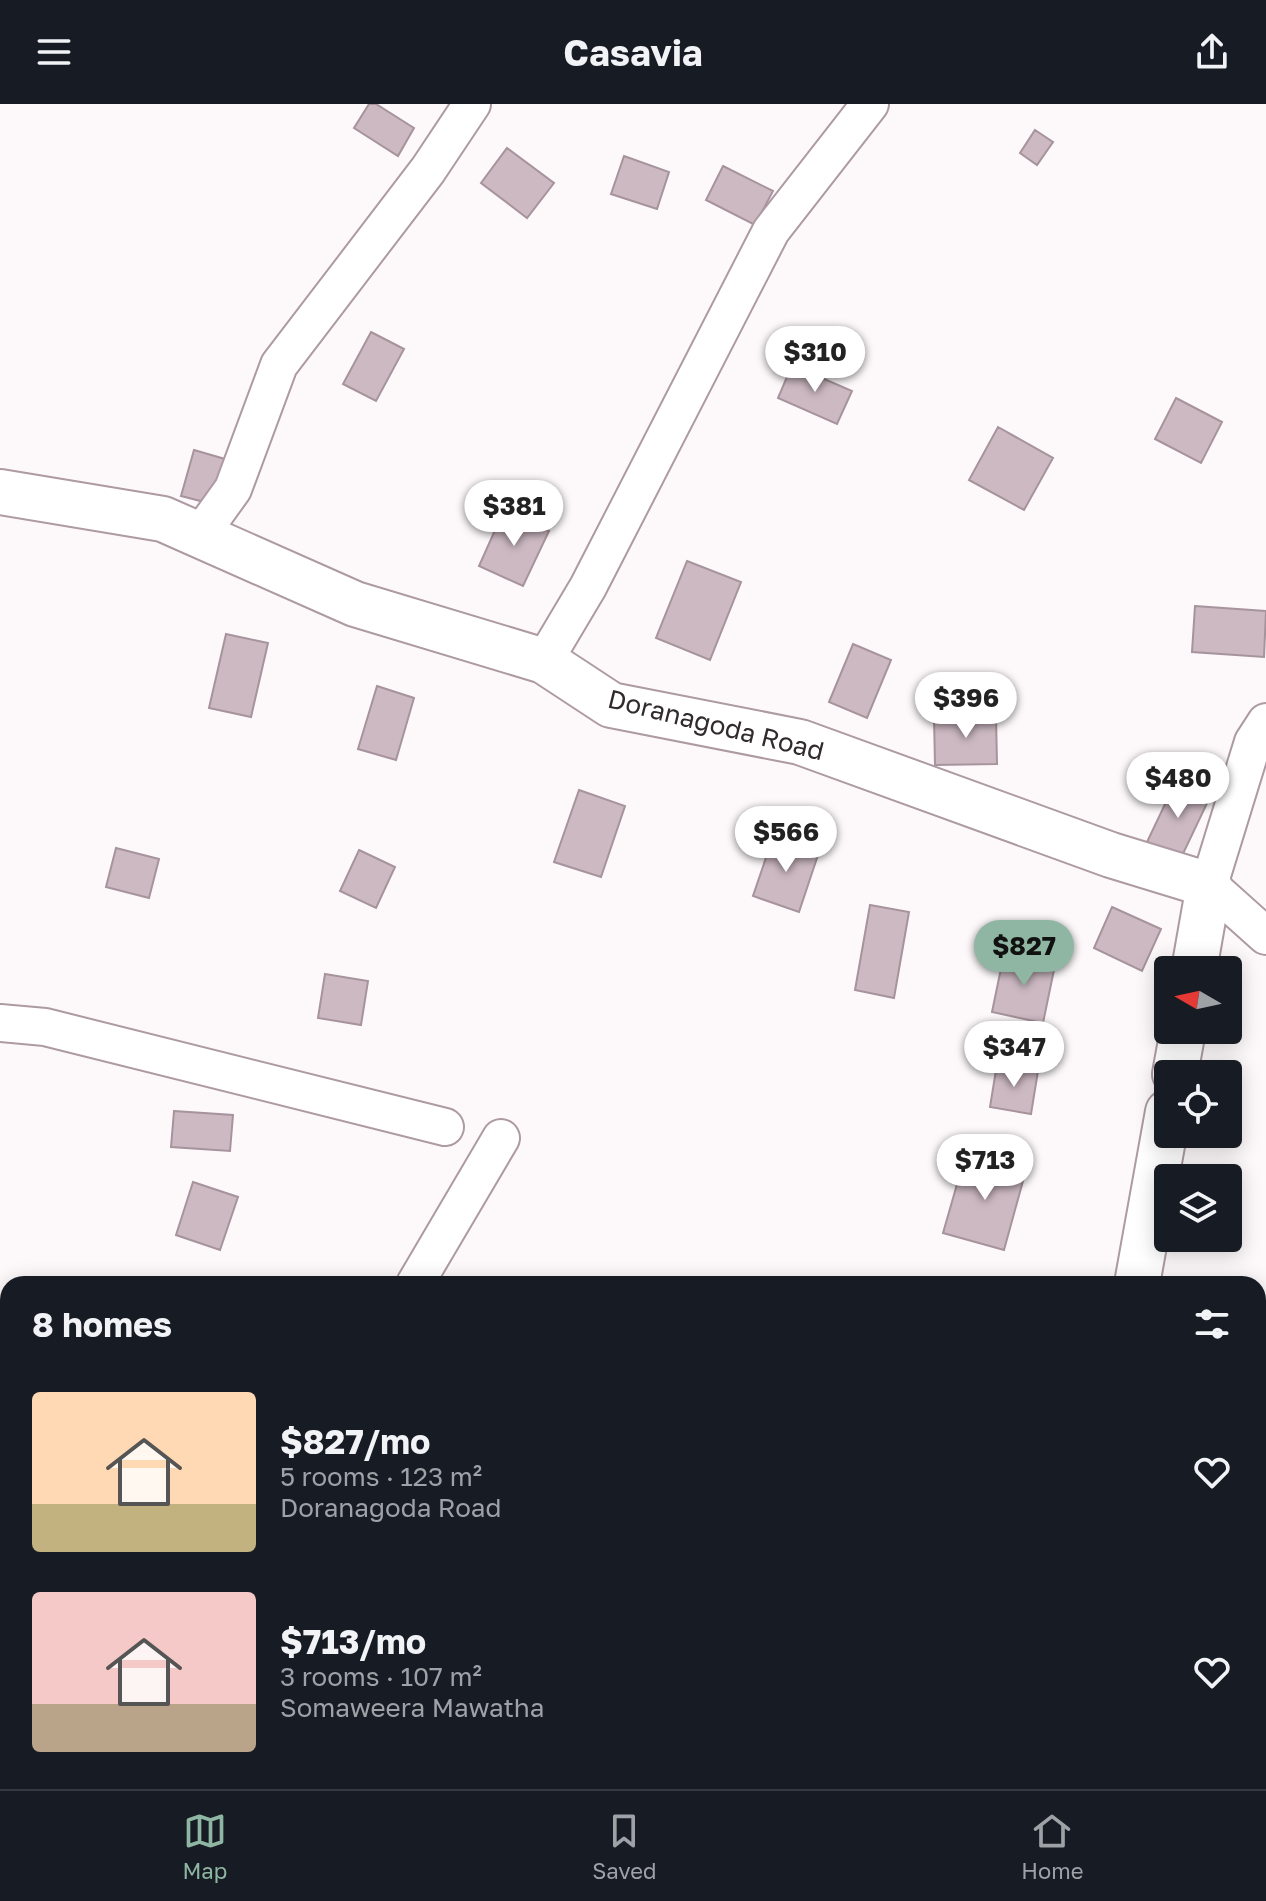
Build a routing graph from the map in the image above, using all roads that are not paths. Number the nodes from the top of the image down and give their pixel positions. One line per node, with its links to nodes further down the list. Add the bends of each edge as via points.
1 (472, 104): 4 (street, via 279,365 233,489)
2 (870, 104): 5 (street, via 771,231 588,587)
3 (0, 492): 4 (street, Doranagoda Road, via 163,519)
4 (200, 535): 5 (street, Doranagoda Road, via 355,604)
5 (544, 661): 7 (street, Doranagoda Road, via 611,705 800,742 1111,855)
6 (1266, 722): 7 (street, via 1253,742)
7 (1209, 885): 8 (street); 9 (street)
8 (1266, 936)
9 (1196, 956)
10 (0, 1023): 11 (street, via 45,1027)
11 (445, 1127)
12 (501, 1138): 14 (street)
13 (1162, 1148): 15 (street)
14 (424, 1276)
15 (1138, 1276)

